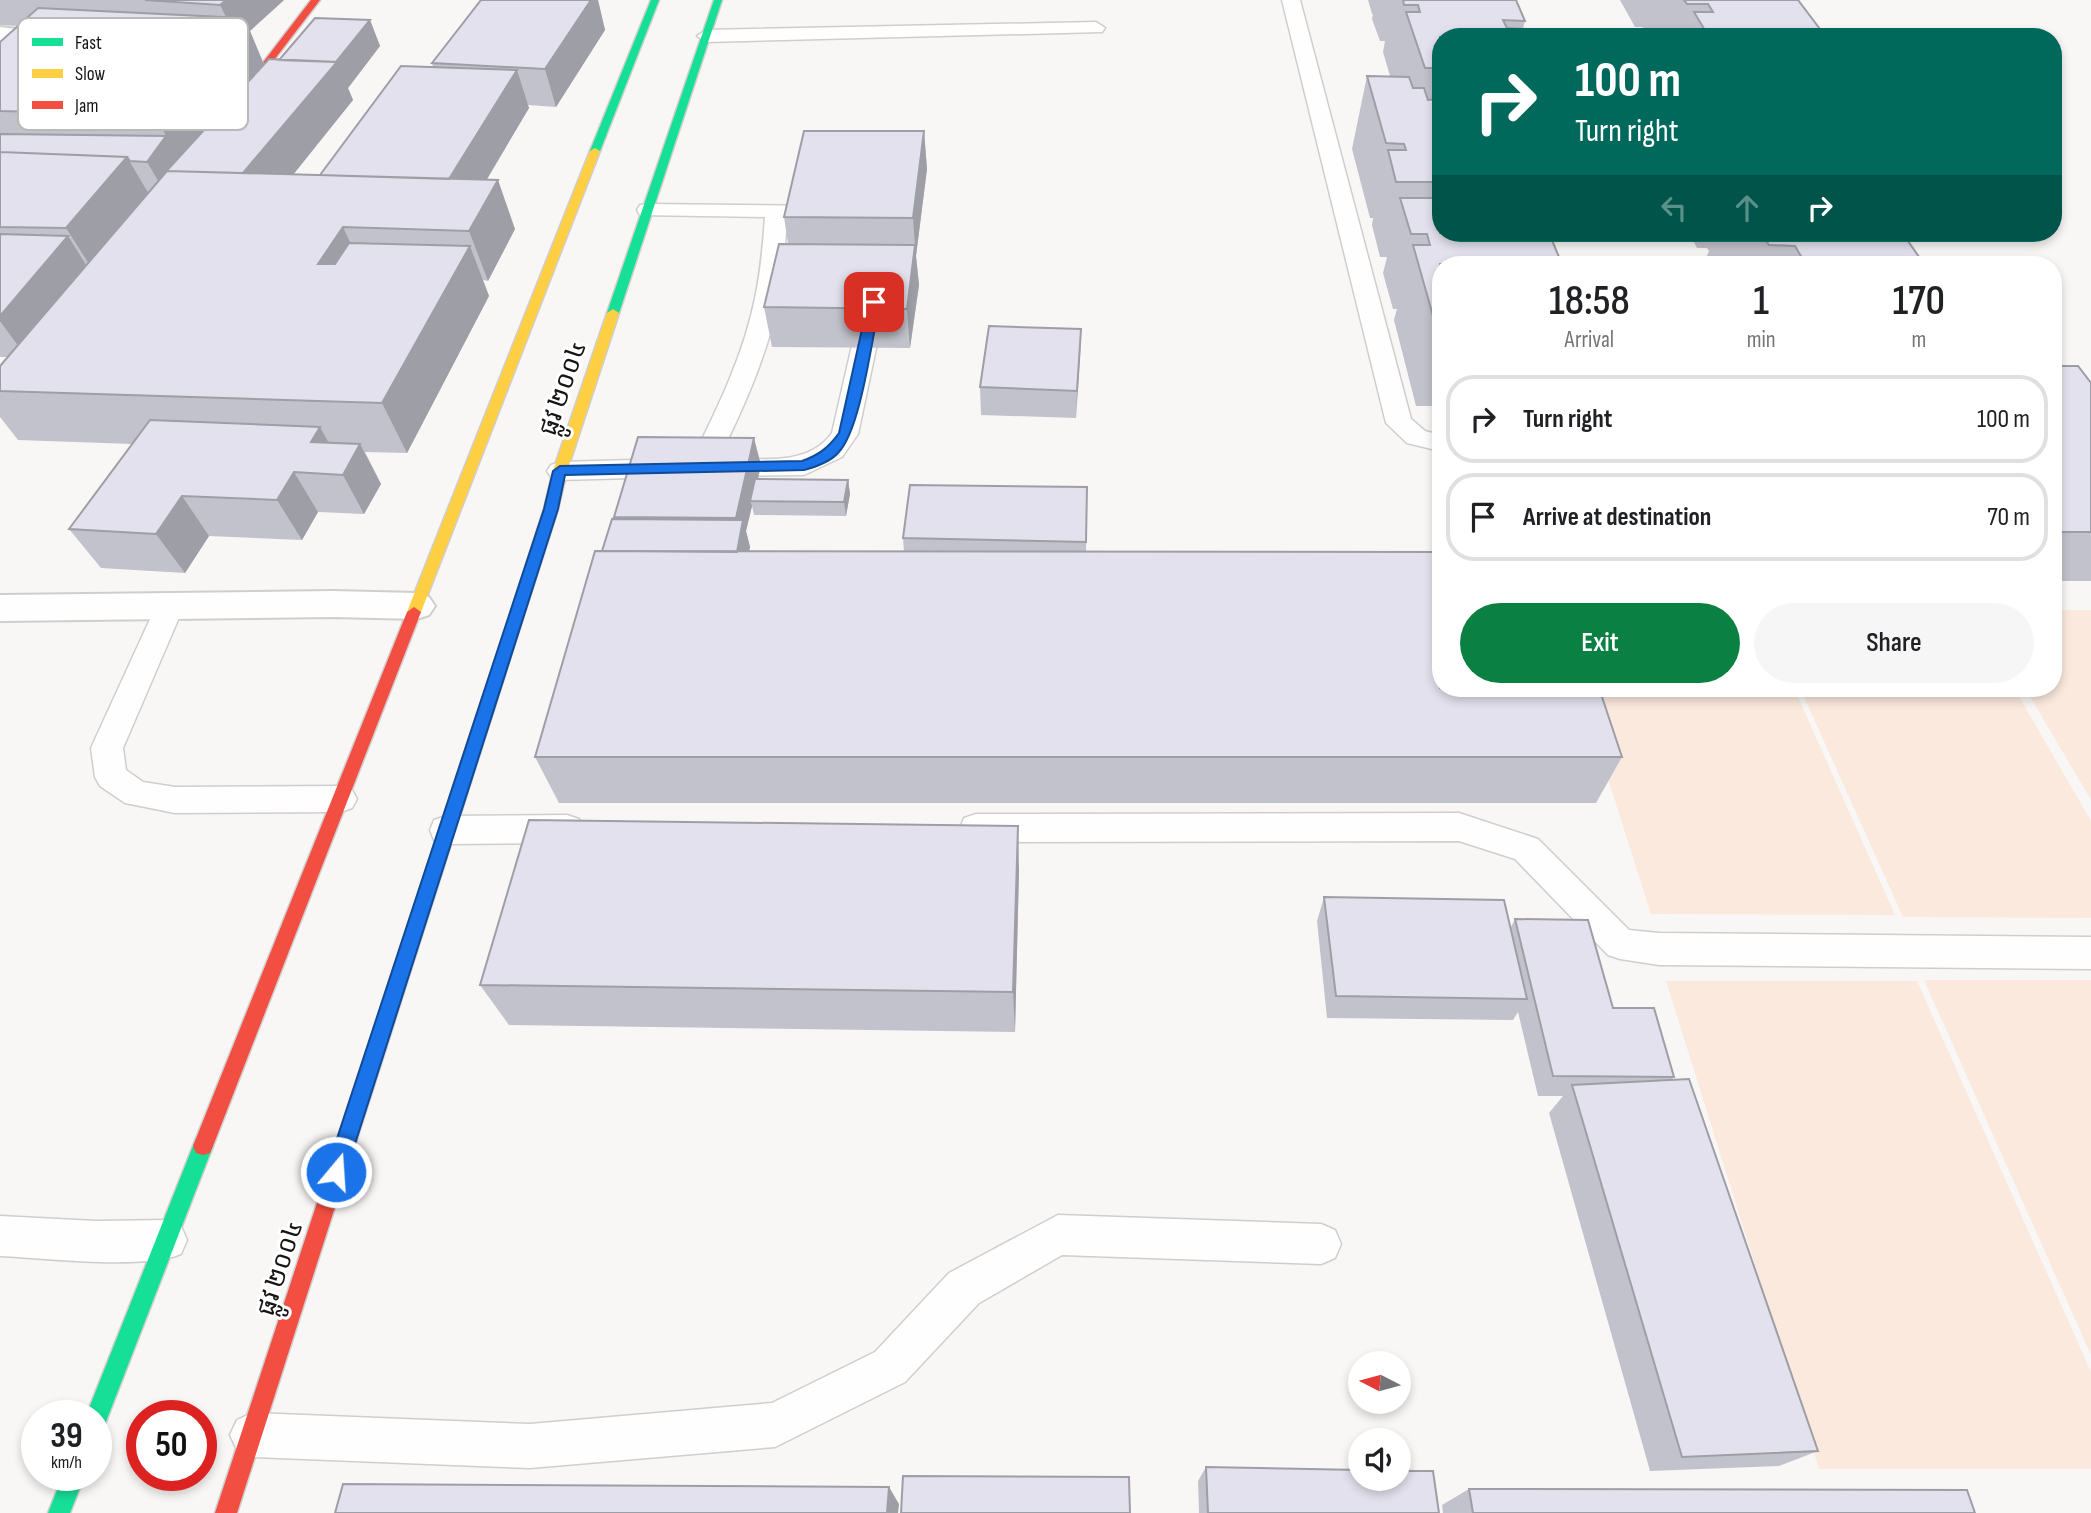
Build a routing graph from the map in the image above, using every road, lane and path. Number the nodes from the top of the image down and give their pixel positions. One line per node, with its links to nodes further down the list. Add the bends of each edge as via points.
1 (316, 0): 7 (main road)
2 (655, 0): 16 (main road, ផ្លូវ ២០០៤)
3 (718, 0): 6 (main road, ផ្លូវ ២០០៤)
4 (1291, 0): 12 (lane, via 1399,423 1416,437)
5 (1097, 28): 6 (lane)
6 (706, 36): 8 (main road, ផ្លូវ ២០០៤)
7 (248, 87)
8 (648, 210): 9 (lane); 14 (main road, ផ្លូវ ២០០៤)
9 (777, 211): 10 (lane); 13 (lane, via 757,337)
10 (853, 214)
11 (876, 286): 13 (lane, via 845,434 833,451 804,466)
12 (1432, 441)
13 (701, 468): 14 (lane)
14 (560, 471): 21 (main road, ផ្លូវ ២០០៤)
15 (170, 606): 16 (street); 17 (street); 18 (lane, via 107,748 111,777 135,794 175,800)
16 (417, 606): 18 (main road, ផ្លូវ ២០០៤)
17 (0, 608)
18 (341, 799): 24 (main road, ផ្លូវ ២០០៤)
19 (945, 828): 22 (lane, via 1459,827 1526,849 1620,944 1659,949)
20 (598, 829): 21 (lane)
21 (446, 830): 27 (main road, ផ្លូវ ២០០៤)
22 (2091, 953)
23 (0, 1236): 24 (lane)
24 (167, 1240): 26 (main road, ផ្លូវ ២០០៤)
25 (1321, 1244): 27 (lane, via 1058,1235 964,1288 890,1367 775,1425 530,1446)
26 (104, 1400)
27 (251, 1435): 30 (main road, ផ្លូវ ២០០៤)
28 (68, 1491): 29 (main road)
29 (59, 1513)
30 (226, 1513)

